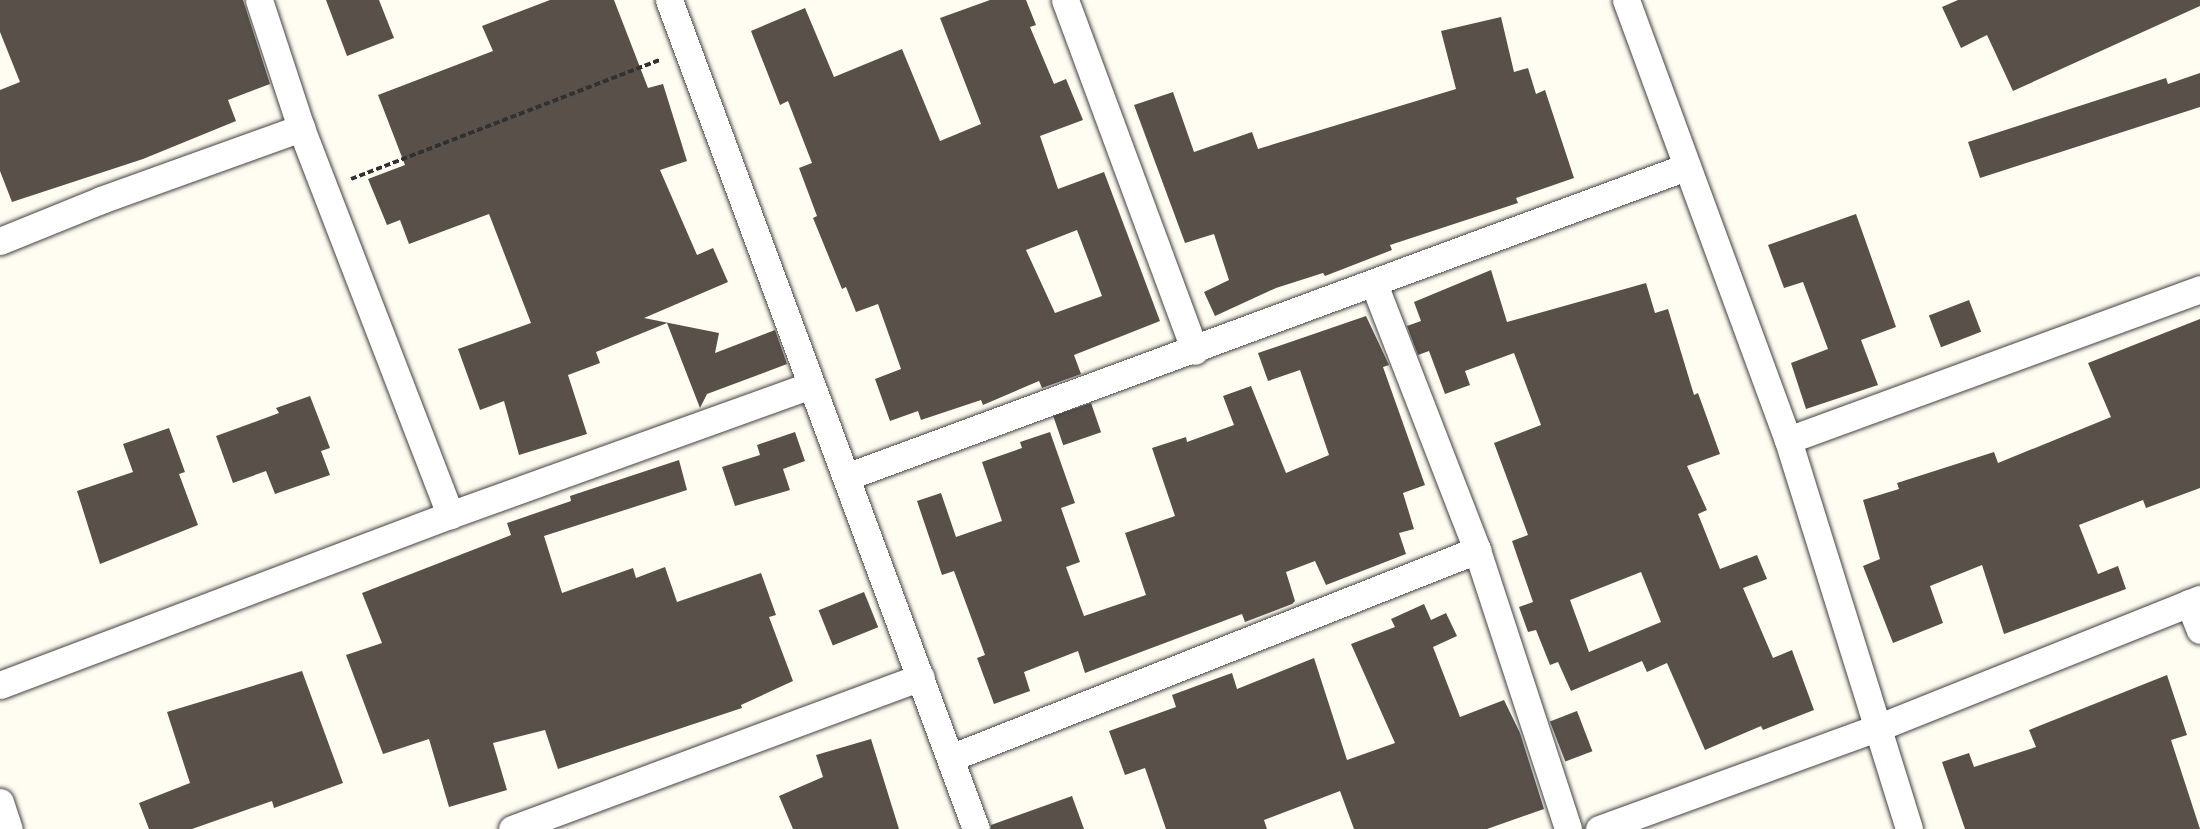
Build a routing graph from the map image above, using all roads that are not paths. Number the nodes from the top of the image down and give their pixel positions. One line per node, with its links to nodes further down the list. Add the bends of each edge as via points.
1 (259, 0): 5 (street)
2 (669, 0): 11 (street)
3 (1065, 0): 10 (street)
4 (1626, 0): 6 (street)
5 (301, 128): 7 (street); 14 (street)
6 (1686, 167): 8 (street); 12 (street)
7 (0, 241)
8 (1374, 284): 10 (street); 15 (street)
9 (2200, 289): 12 (street)
10 (1195, 351): 13 (street)
11 (809, 386): 13 (street); 14 (street)
12 (1788, 440): 20 (street)
13 (846, 477): 18 (street)
14 (450, 515): 19 (street)
15 (1477, 550): 21 (street); 26 (street)
16 (2194, 601): 17 (street); 20 (street)
17 (2200, 630)
18 (921, 677): 21 (street); 24 (street)
19 (0, 685)
20 (1877, 728): 27 (street); 28 (street)
21 (950, 758): 25 (street)
22 (0, 802): 23 (street)
23 (9, 829)
24 (512, 829)
25 (976, 829)
26 (1568, 829)
27 (1599, 829)
28 (1909, 829)

